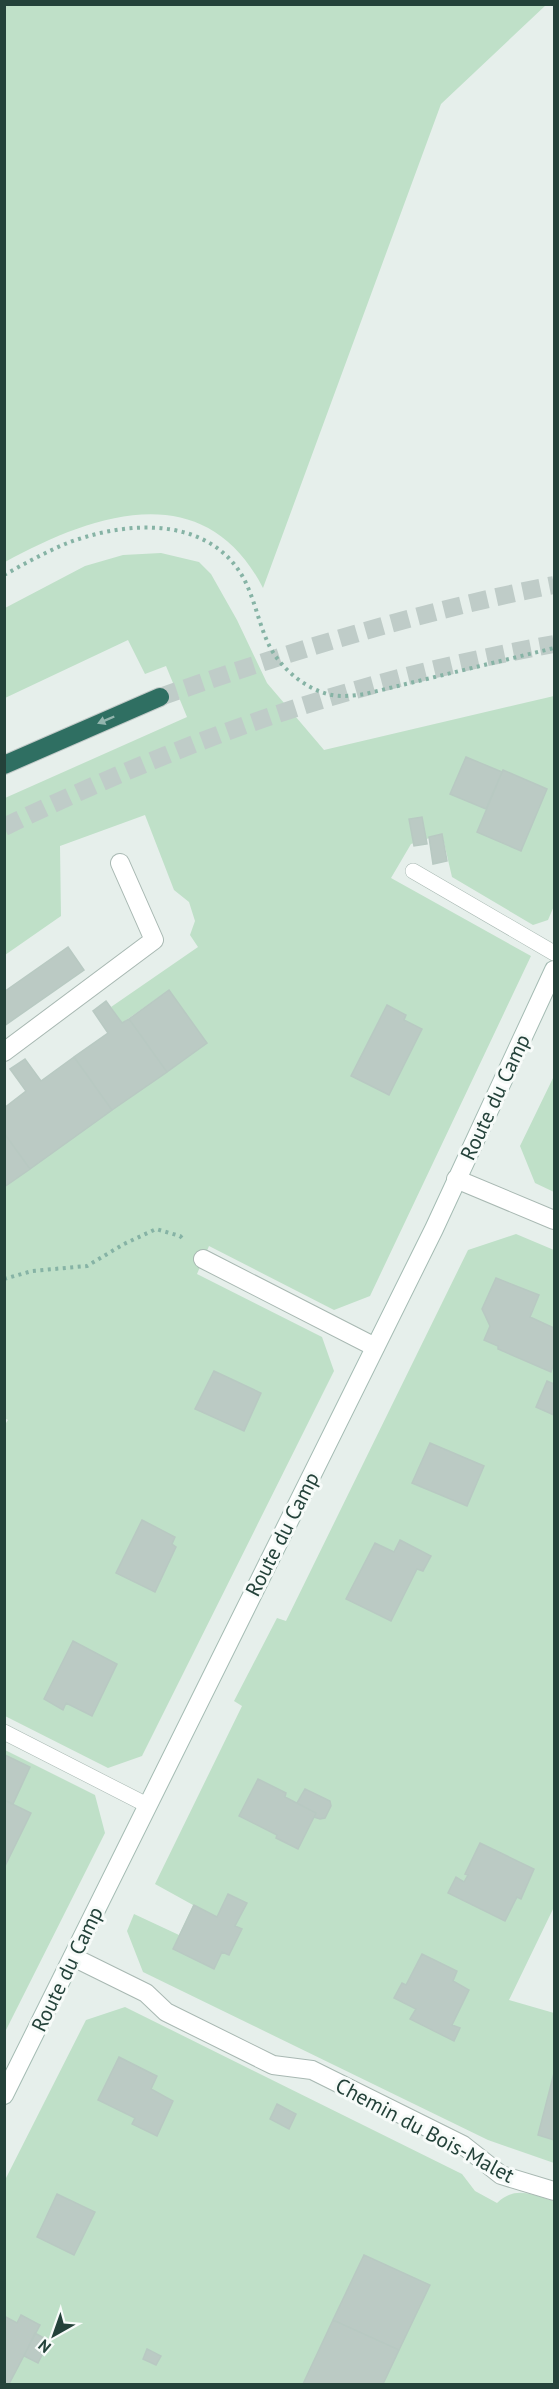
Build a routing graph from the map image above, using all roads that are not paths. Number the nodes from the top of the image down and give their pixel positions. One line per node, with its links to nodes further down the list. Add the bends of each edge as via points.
1 (160, 697): 2 (highway, one-way to 2)
2 (4, 765)
3 (120, 863): 7 (street, via 154,940)
4 (413, 871): 5 (lane)
5 (555, 953)
6 (555, 970): 8 (street, Route du Camp)
7 (4, 1052)
8 (456, 1179): 9 (street); 11 (street, Route du Camp)
9 (555, 1220)
10 (203, 1259): 11 (street)
11 (375, 1347): 13 (street, Route du Camp)
12 (4, 1732): 13 (lane)
13 (147, 1805): 14 (street, Route du Camp)
14 (73, 1957): 15 (street, Route du Camp); 16 (street, Chemin du Bois-Malet, via 146,1993 166,2012 273,2065 312,2070 463,2145 501,2175)
15 (4, 2095)
16 (555, 2190)

